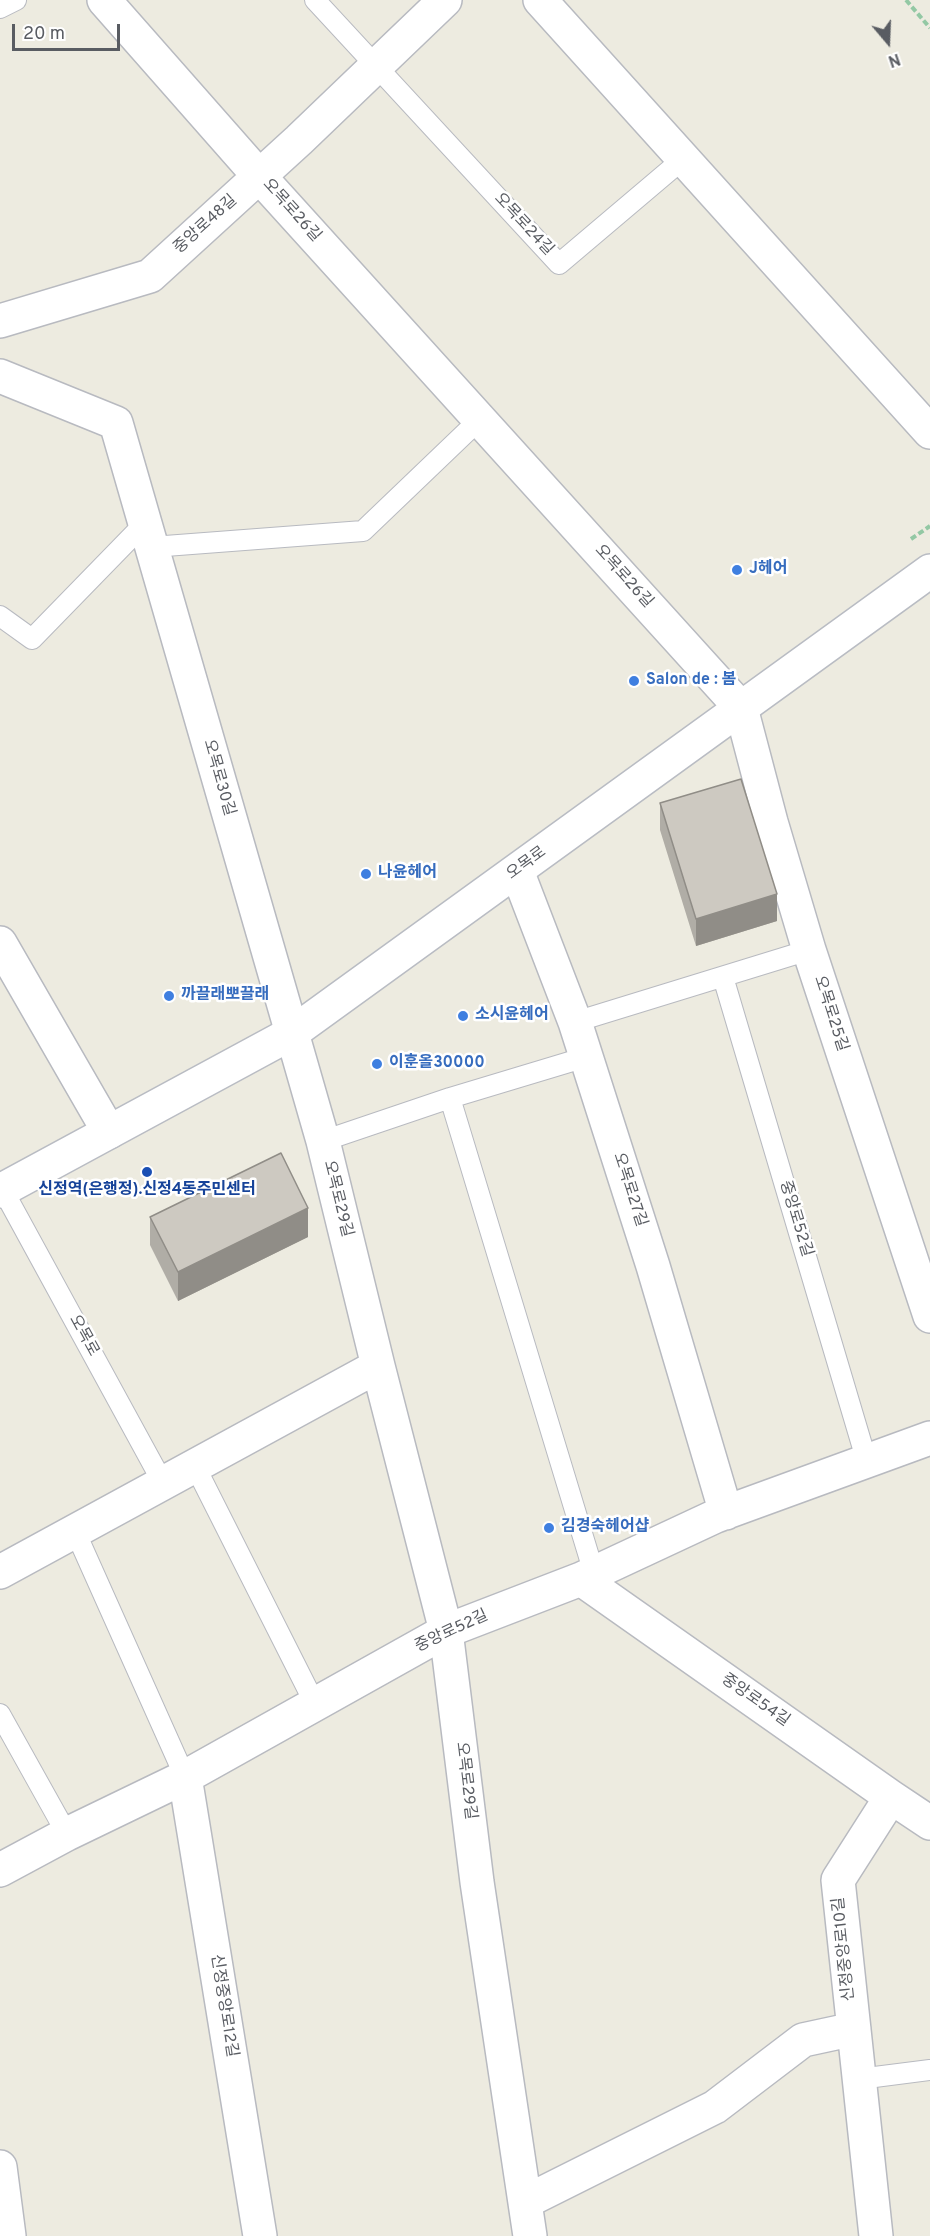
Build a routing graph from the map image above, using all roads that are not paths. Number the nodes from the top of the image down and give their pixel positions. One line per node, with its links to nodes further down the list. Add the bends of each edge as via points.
1 (16, 0): 6 (lane)
2 (104, 0): 9 (street, 오목로26길)
3 (315, 0): 7 (lane)
4 (445, 0): 7 (street, 중앙로48길)
5 (540, 0): 8 (street)
6 (0, 8)
7 (376, 67): 8 (lane, 오목로24길, via 559,264); 9 (street, 중앙로48길)
8 (683, 159): 13 (street)
9 (259, 176): 10 (street, 중앙로48길, via 150,276); 12 (street, 오목로26길)
10 (0, 321)
11 (0, 376): 14 (street, 오목로30길, via 116,423)
12 (480, 419): 14 (lane, via 363,531); 17 (street, 오목로26길)
13 (930, 432)
14 (148, 535): 16 (lane, via 32,639); 23 (street, 오목로30길)
15 (930, 571): 17 (street, 오목로)
16 (0, 616)
17 (741, 708): 18 (street, 오목로); 20 (street, 오목로25길)
18 (517, 871): 22 (street, 오목로27길); 23 (street, 오목로)
19 (0, 943): 26 (street)
20 (809, 950): 21 (lane); 29 (street, 오목로25길)
21 (723, 976): 22 (lane); 32 (lane, 중앙로52길)
22 (575, 1022): 24 (street, 오목로27길)
23 (292, 1033): 26 (street, 오목로); 27 (street, 오목로29길)
24 (586, 1056): 25 (lane); 35 (street, 오목로27길)
25 (450, 1098): 27 (lane); 38 (lane)
26 (109, 1132): 28 (street, 오목로)
27 (323, 1141): 30 (street, 오목로29길)
28 (1, 1191): 34 (lane, 오목로)
29 (930, 1316)
30 (378, 1366): 33 (street); 39 (street, 오목로29길)
31 (930, 1438): 32 (street, 중앙로52길)
32 (867, 1462): 35 (street, 중앙로52길)
33 (195, 1466): 34 (street); 40 (lane)
34 (164, 1483): 36 (street)
35 (726, 1513): 38 (street, 중앙로52길)
36 (75, 1531): 37 (street); 42 (lane)
37 (0, 1571)
38 (588, 1576): 39 (street, 중앙로52길); 43 (street, 중앙로54길)
39 (446, 1631): 40 (street, 중앙로52길); 51 (street, 오목로29길, via 477,1882)
40 (315, 1704): 42 (street, 중앙로52길)
41 (0, 1714): 45 (lane)
42 (185, 1777): 45 (street, 중앙로52길); 53 (street, 신정중앙로12길)
43 (891, 1797): 44 (street, 중앙로54길); 47 (street, 신정중앙로10길, via 838,1880)
44 (930, 1823)
45 (68, 1834): 46 (street, 중앙로52길)
46 (0, 1870)
47 (854, 2028): 49 (street, 신정중앙로10길); 51 (street, via 803,2040 715,2107)
48 (930, 2070): 49 (lane)
49 (859, 2079): 55 (street, 신정중앙로10길)
50 (0, 2167): 52 (street)
51 (525, 2202): 54 (street, 오목로29길)
52 (9, 2236)
53 (260, 2236)
54 (530, 2236)
55 (876, 2236)

